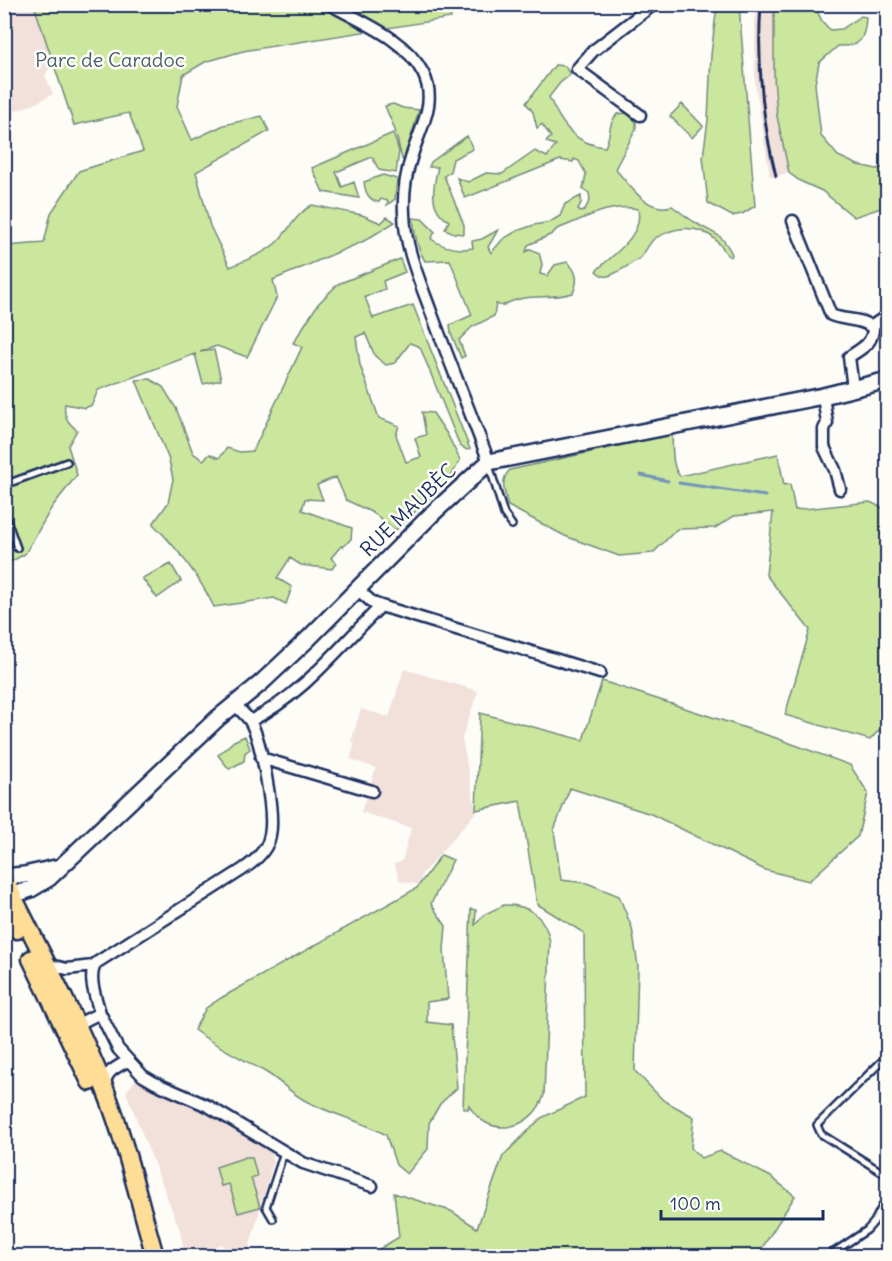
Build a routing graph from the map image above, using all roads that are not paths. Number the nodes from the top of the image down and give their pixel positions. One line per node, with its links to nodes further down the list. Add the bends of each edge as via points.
1 (329, 4): 11 (street, via 399,44 415,61 427,83 428,114 412,155 405,228 421,285)
2 (654, 4): 3 (street, via 593,51 577,69)
3 (640, 115)
4 (794, 221): 6 (street, via 831,315)
5 (888, 315): 6 (street)
6 (872, 326): 8 (street, via 873,336 867,345 849,357)
7 (888, 380): 8 (main road)
8 (853, 388): 9 (main road)
9 (823, 396): 11 (main road); 13 (street, via 827,423 824,447)
10 (67, 462): 12 (lane)
11 (489, 462): 15 (lane, via 504,514); 17 (main road, RUE MAUBÈC)
12 (4, 485)
13 (840, 489)
14 (4, 512): 16 (lane)
15 (512, 525)
16 (17, 548)
17 (357, 589): 18 (street); 20 (main road, RUE MAUBÈC, via 261,683)
18 (381, 606): 19 (street); 21 (street, via 273,710)
19 (600, 672)
20 (234, 704): 21 (street); 24 (main road, RUE MAUBÈC)
21 (250, 721): 22 (street)
22 (261, 758): 23 (street); 28 (street, via 270,818 265,848 242,870)
23 (372, 791)
24 (60, 867): 25 (main road); 26 (main road, RUE MAUBÈC, via 36,886)
25 (4, 877): 26 (main road)
26 (7, 899): 27 (main road); 30 (main road)
27 (46, 964): 28 (street, via 67,969); 30 (main road)
28 (93, 966): 29 (street)
29 (100, 1013): 30 (street); 32 (street)
30 (71, 1027): 33 (main road); 35 (main road)
31 (888, 1054): 36 (lane, via 817,1125 821,1134)
32 (127, 1061): 33 (street, via 107,1075); 34 (street, via 143,1076 208,1106)
33 (105, 1091): 35 (main road)
34 (284, 1152): 37 (street, via 303,1163); 39 (lane, via 266,1207)
35 (129, 1167): 40 (main road)
36 (888, 1176)
37 (372, 1186)
38 (888, 1195): 41 (lane, via 867,1230)
39 (273, 1219)
40 (155, 1257)
41 (828, 1257)

